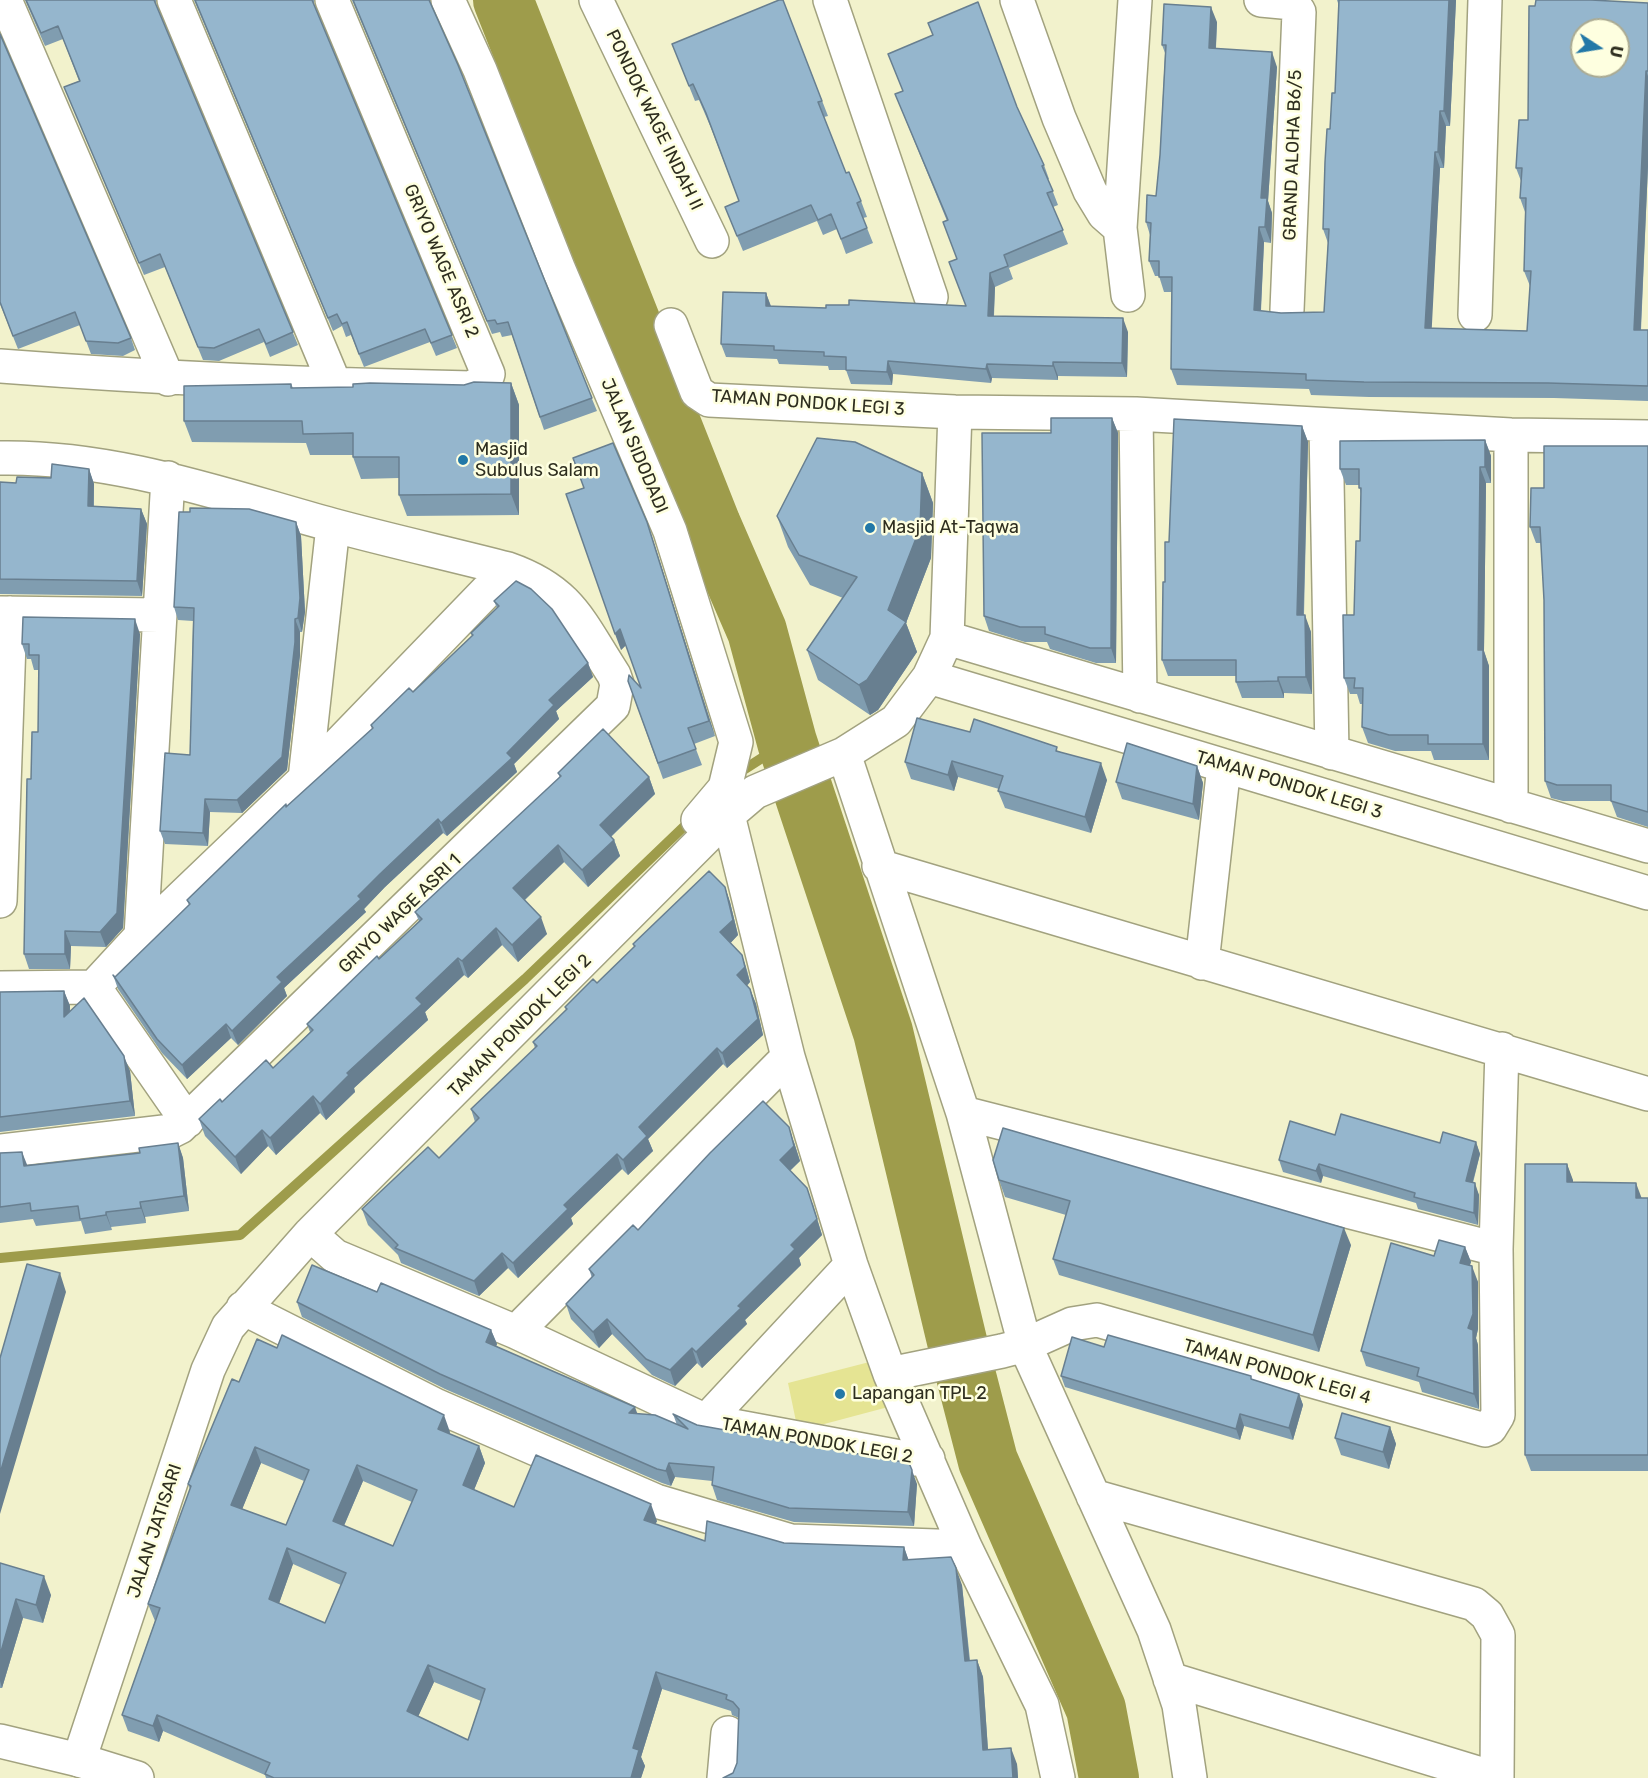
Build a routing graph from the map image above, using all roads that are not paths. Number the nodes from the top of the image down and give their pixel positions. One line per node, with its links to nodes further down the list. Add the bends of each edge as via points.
1 (5, 0): 19 (street)
2 (174, 0): 20 (street)
3 (332, 0): 20 (street, GRIYO WAGE ASRI 2, via 488,374 472,388)
4 (448, 0): 39 (street, JALAN SIDODADI, via 670,531 736,742)
5 (596, 0): 12 (street, PONDOK WAGE INDAH II)
6 (830, 0): 14 (street)
7 (1017, 0): 11 (street, via 1090,191 1104,214)
8 (1135, 0): 11 (street)
9 (1485, 0): 16 (street)
10 (1277, 1): 15 (street, GRAND ALOHA B6/5, via 1299,12)
11 (1120, 228): 13 (street)
12 (712, 241)
13 (1128, 295)
14 (931, 297)
15 (1287, 310)
16 (1475, 315)
17 (671, 325): 21 (street, TAMAN PONDOK LEGI 3, via 697,392 710,400)
18 (0, 366): 19 (street, GRIYO WAGE ASRI 2)
19 (168, 379): 20 (street, GRIYO WAGE ASRI 2)
20 (335, 385)
21 (955, 412): 22 (street, TAMAN PONDOK LEGI 3); 32 (street)
22 (1136, 414): 23 (street, TAMAN PONDOK LEGI 3); 34 (street)
23 (1326, 426): 24 (street, TAMAN PONDOK LEGI 3); 35 (street)
24 (1511, 435): 25 (street, TAMAN PONDOK LEGI 3); 40 (street)
25 (1648, 437)
26 (0, 458): 27 (street, via 68,460)
27 (168, 478): 28 (street); 31 (street)
28 (333, 526): 29 (street); 38 (street)
29 (508, 569): 38 (street); 54 (street, GRIYO WAGE ASRI 1, via 535,579 566,602 614,675 617,694 613,706)
30 (5, 613): 31 (street); 45 (street)
31 (159, 615): 46 (street)
32 (947, 638): 33 (street); 34 (street)
33 (929, 677): 36 (street, via 896,721); 37 (street, TAMAN PONDOK LEGI 3)
34 (1140, 696): 35 (street)
35 (1332, 753): 40 (street)
36 (835, 757): 39 (street); 42 (street)
37 (1224, 766): 44 (street, TAMAN PONDOK LEGI 3); 47 (street)
38 (305, 779): 46 (street)
39 (736, 798): 43 (street, JALAN SIDODADI, via 676,841); 51 (street, TAMAN PONDOK LEGI 2)
40 (1510, 806): 41 (street)
41 (1648, 846)
42 (879, 866): 47 (street); 53 (street)
43 (659, 887): 56 (street, TAMAN PONDOK LEGI 2)
44 (1648, 893)
45 (0, 901)
46 (141, 936): 48 (street)
47 (1202, 963): 50 (street)
48 (94, 987): 49 (street); 54 (street)
49 (0, 988)
50 (1502, 1049): 52 (street); 57 (street, TAMAN PONDOK LEGI 4)
51 (788, 1057): 58 (street, TAMAN PONDOK LEGI 2); 60 (street)
52 (1648, 1094)
53 (963, 1113): 57 (street); 61 (street)
54 (188, 1121): 55 (street, GRIYO WAGE ASRI 1, via 172,1131)
55 (0, 1150)
56 (310, 1234): 59 (street, TAMAN PONDOK LEGI 2); 60 (street, TAMAN PONDOK LEGI 2, via 335,1256)
57 (1496, 1249): 61 (street, TAMAN PONDOK LEGI 4, via 1498,1415 1485,1430 1097,1320 1072,1324)
58 (851, 1264): 62 (street, TAMAN PONDOK LEGI 2); 63 (street, TAMAN PONDOK LEGI 2)
59 (243, 1308): 66 (street, via 437,1406 656,1501 791,1541); 70 (street, JALAN JATISARI, via 228,1328 208,1370)
60 (516, 1332): 63 (street, TAMAN PONDOK LEGI 2)
61 (1014, 1348): 62 (street, TAMAN PONDOK LEGI 4); 65 (street)
62 (903, 1371): 64 (street, TAMAN PONDOK LEGI 2)
63 (706, 1420): 64 (street, TAMAN PONDOK LEGI 2)
64 (928, 1459): 66 (street, TAMAN PONDOK LEGI 2)
65 (1094, 1496): 67 (street, via 1154,1630); 75 (street, via 1474,1604 1487,1615 1498,1635)
66 (965, 1547): 73 (street, TAMAN PONDOK LEGI 2, via 1042,1705)
67 (1170, 1679): 74 (street, via 1179,1705); 75 (street)
68 (728, 1733): 72 (street)
69 (0, 1741): 70 (street)
70 (79, 1760): 71 (street)
71 (137, 1778)
72 (724, 1778)
73 (1058, 1778)
74 (1190, 1778)
75 (1495, 1778)

